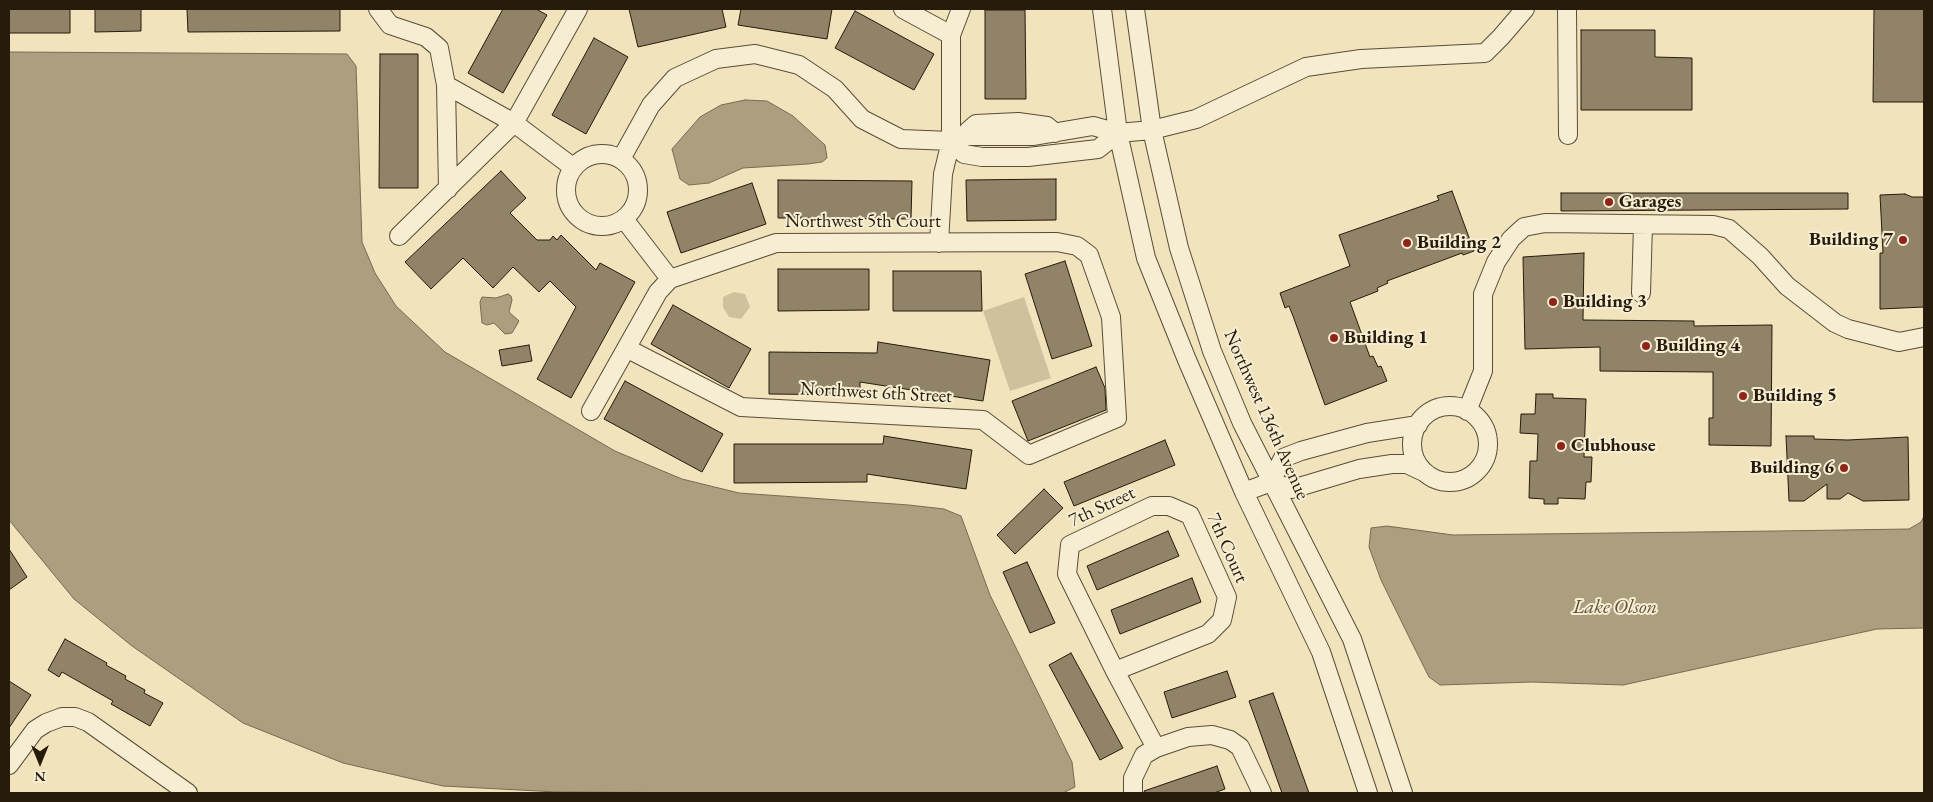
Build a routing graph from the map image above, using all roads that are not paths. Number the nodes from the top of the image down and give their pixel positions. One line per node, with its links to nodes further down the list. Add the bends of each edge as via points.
1 (378, 9): 10 (street, via 390,25 426,37 439,48)
2 (578, 9): 11 (street)
3 (902, 9): 9 (street)
4 (961, 9): 9 (street)
5 (1102, 9): 14 (street)
6 (1136, 9): 12 (street, Northwest 136th Avenue)
7 (1525, 9): 12 (street, via 1485,53 1361,59 1306,67 1196,119)
8 (1567, 9): 15 (street)
9 (951, 35): 17 (street)
10 (446, 85): 11 (street); 21 (street)
11 (514, 123): 20 (street); 21 (street)
12 (1152, 130): 14 (street); 35 (street, Northwest 136th Avenue, via 1179,248 1212,351)
13 (1055, 133): 14 (street, via 1093,126); 16 (street); 17 (street, via 1047,126 1018,122 976,124)
14 (1118, 133): 18 (street, via 1098,149 1049,156); 36 (street, via 1146,258)
15 (1568, 135)
16 (1001, 137): 17 (street); 18 (street)
17 (959, 139): 18 (street, via 964,154); 19 (street, via 901,139 862,119 835,89 799,65 755,54 716,59 675,78 650,105); 25 (street, via 942,174)
18 (1001, 157)
19 (621, 159): 20 (street, via 611,155 590,156); 22 (street, via 636,177 638,188 635,206)
20 (574, 168): 22 (street, via 566,189 567,201 576,215 591,225 602,226 614,225)
21 (448, 189): 24 (street)
22 (624, 219): 26 (street)
23 (1642, 226): 27 (street); 28 (street, via 1713,225 1729,229 1787,286 1835,323 1899,342); 31 (street, via 1545,223 1524,227 1511,239 1496,262 1483,294 1483,371)
24 (399, 236)
25 (939, 243): 26 (street, Northwest 5th Court, via 776,243); 32 (street, Northwest 5th Court, via 1057,242 1077,246 1089,255 1111,317)
26 (670, 279): 29 (street, via 658,292)
27 (1641, 292)
28 (1924, 337)
29 (628, 349): 30 (street); 32 (street, Northwest 6th Street, via 741,407 983,420 1029,455)
30 (591, 411)
31 (1467, 411): 33 (street, via 1454,406 1442,407 1430,412); 34 (street, via 1484,427 1488,439 1483,463 1465,479 1452,482)
32 (1118, 418)
33 (1418, 425): 34 (street, via 1412,443 1414,456); 35 (street, via 1367,433 1301,451 1283,458)
34 (1429, 475): 35 (street, via 1407,464 1392,464 1359,469 1292,489)
35 (1271, 482): 36 (street); 45 (street, Northwest 136th Avenue, via 1352,639)
36 (1244, 492): 44 (street, via 1321,652)
37 (1169, 506): 38 (street, 7th Street, via 1152,506 1070,545 1067,574); 38 (street, 7th Court, via 1190,515 1227,597 1222,620 1208,634)
38 (1115, 671): 39 (street)
39 (1156, 748): 42 (street, via 1144,755 1137,766); 43 (street, via 1200,735 1212,734 1230,740 1240,747)
40 (9, 765): 41 (street, via 34,730 62,717 75,717 88,722)
41 (188, 793)
42 (1133, 793)
43 (1262, 793)
44 (1368, 793)
45 (1403, 793)

